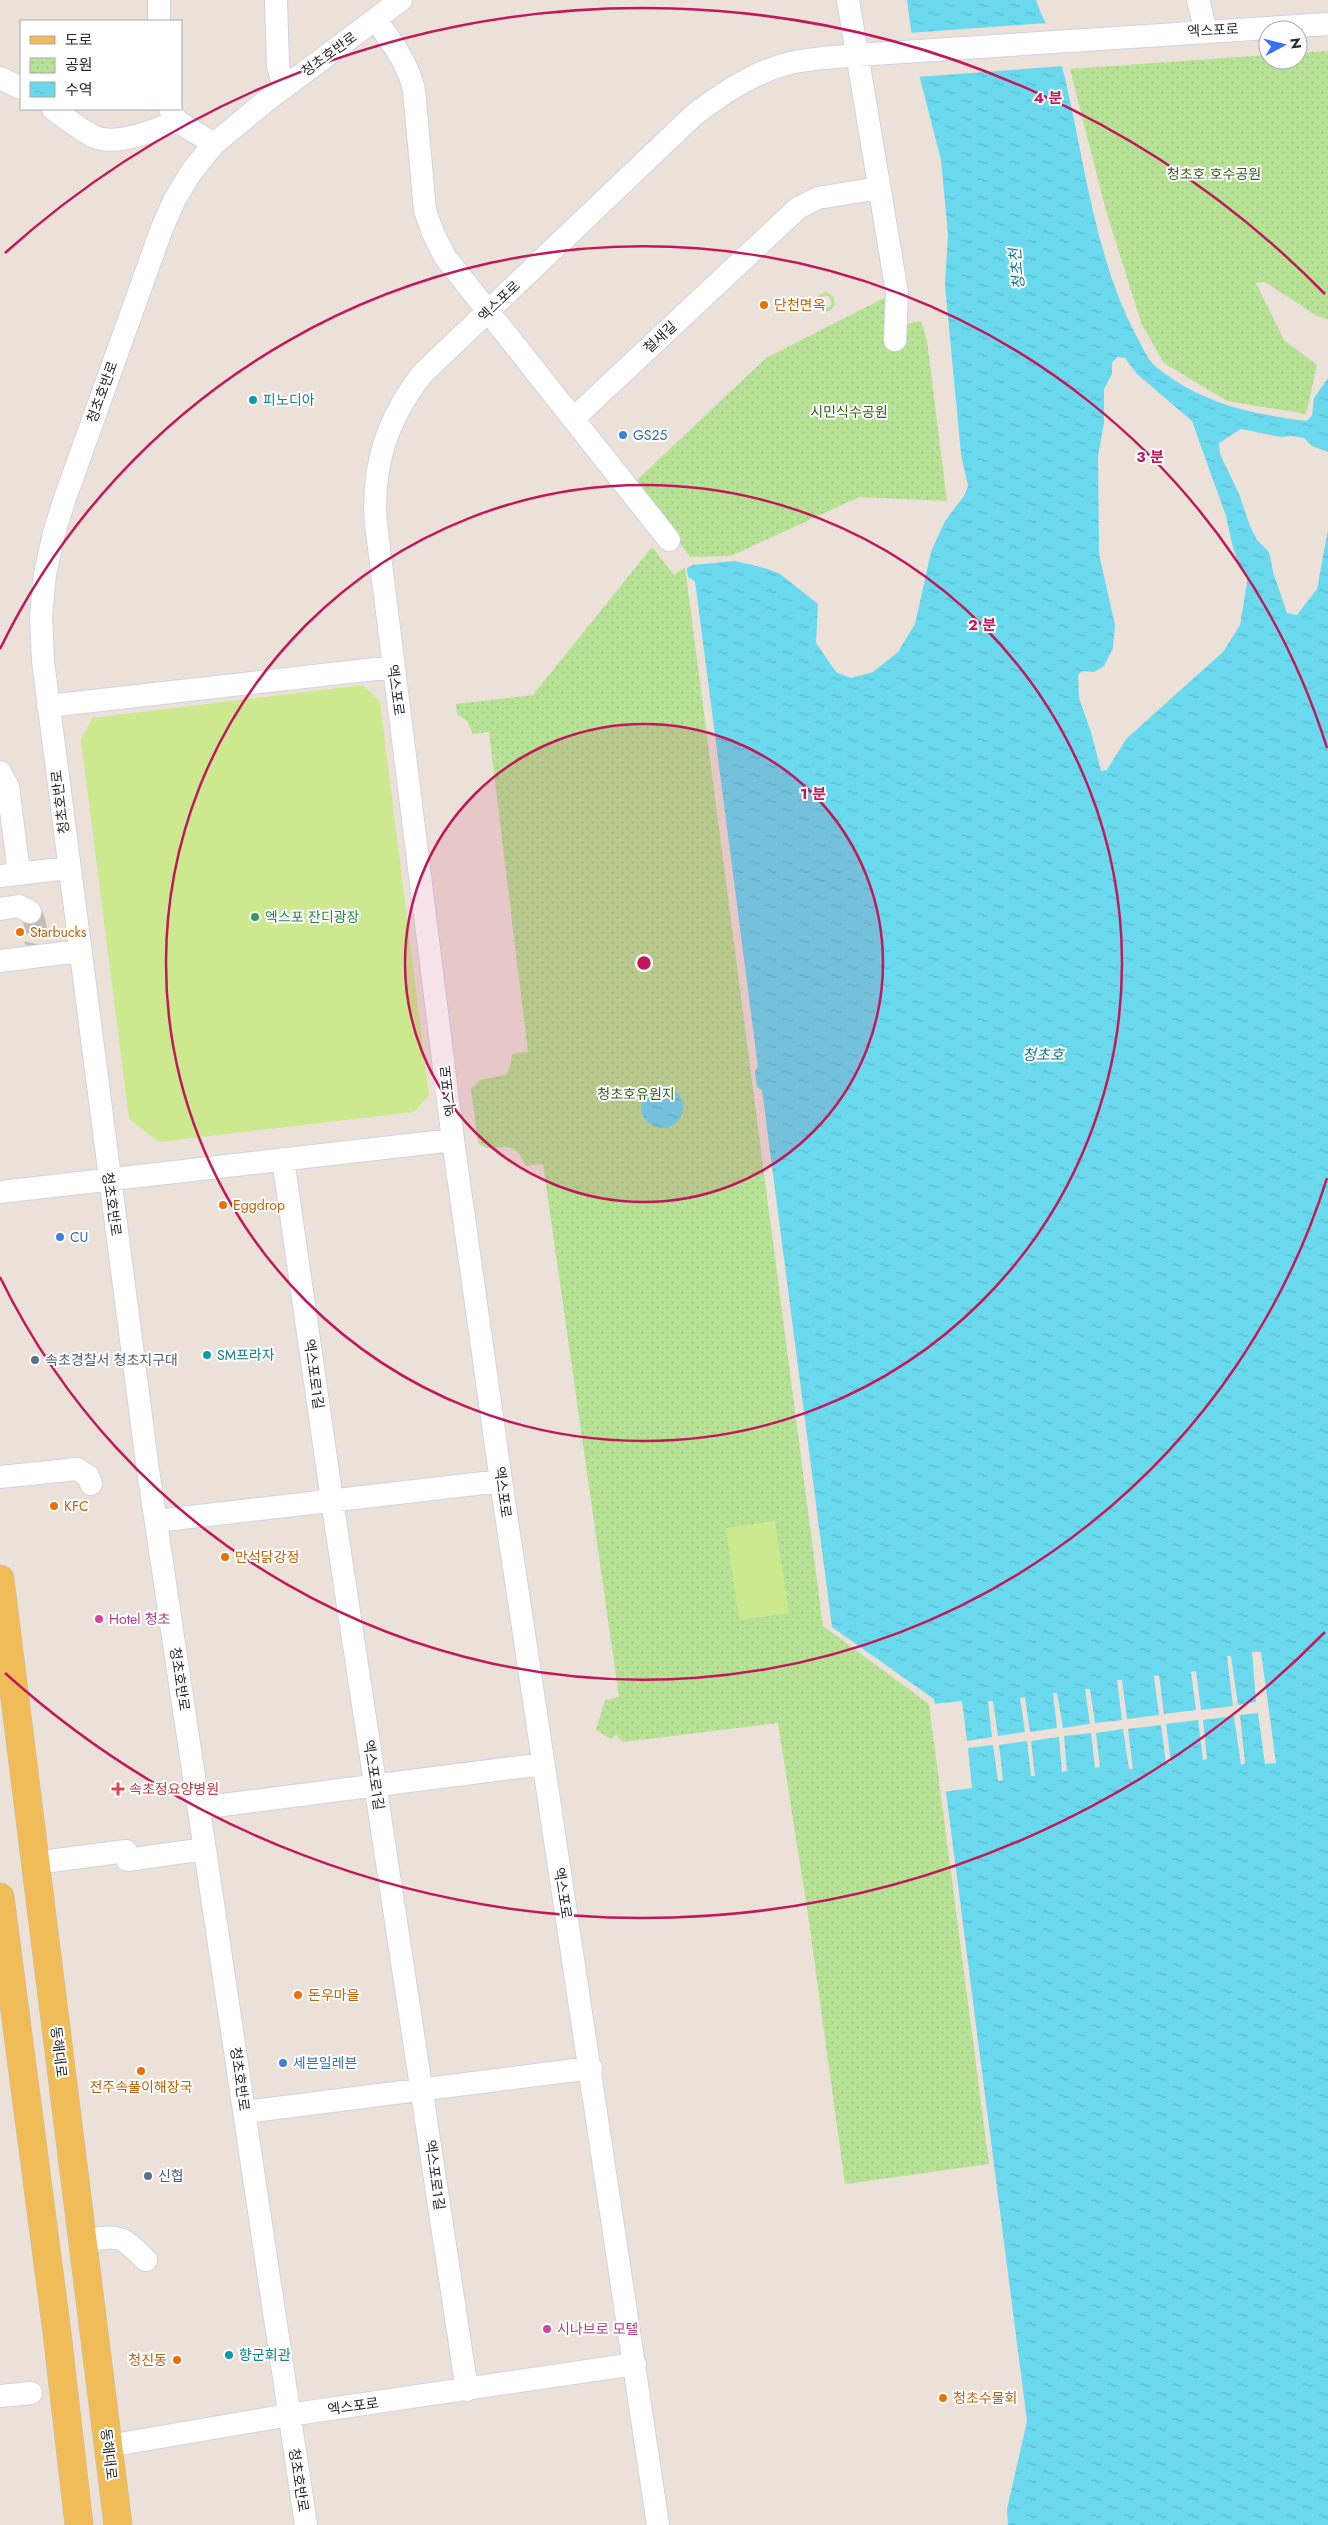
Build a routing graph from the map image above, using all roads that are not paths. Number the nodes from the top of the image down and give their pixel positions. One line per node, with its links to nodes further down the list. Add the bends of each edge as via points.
1 (159, 0): 6 (street)
2 (276, 0): 12 (street, via 278,66)
3 (401, 0): 7 (street, 청초호반로)
4 (848, 0): 10 (street)
5 (1198, 0): 9 (street)
6 (159, 20)
7 (376, 20): 12 (street, 청초호반로); 18 (street, via 410,74 430,171 426,210 433,233 445,257)
8 (1328, 24): 9 (street, 엑스포로)
9 (1206, 30): 10 (street, 엑스포로)
10 (857, 55): 17 (street); 18 (street, 엑스포로, via 778,66 717,97 695,114)
11 (0, 78): 13 (street)
12 (284, 87): 16 (street, 청초호반로)
13 (20, 88)
14 (54, 110): 15 (street, via 90,134 110,140 154,130)
15 (174, 115): 16 (street)
16 (214, 144): 23 (street, 청초호반로, via 192,170 162,228 54,533 45,574 41,616)
17 (879, 188): 19 (street, via 897,293); 20 (street, 철새길, via 818,198 798,208)
18 (488, 312): 20 (street); 22 (street, 엑스포로, via 422,374 406,394 390,424 381,451 375,507)
19 (895, 340)
20 (573, 419): 21 (street)
21 (669, 540)
22 (393, 667): 23 (street); 31 (street, 엑스포로)
23 (48, 706): 25 (street, 청초호반로)
24 (0, 772): 26 (street, via 8,787)
25 (68, 868): 26 (street); 29 (street, 청초호반로)
26 (9, 874)
27 (0, 909): 28 (street, via 19,906)
28 (30, 912)
29 (79, 952): 30 (street, via 28,954); 33 (street, 청초호반로)
30 (0, 961)
31 (453, 1140): 32 (street); 36 (street, 엑스포로)
32 (283, 1159): 33 (street); 38 (street, 엑스포로1길)
33 (108, 1179): 34 (street); 39 (street, 청초호반로)
34 (0, 1192)
35 (0, 1477): 37 (street, via 77,1469 88,1476)
36 (501, 1481): 38 (street); 41 (street, 엑스포로)
37 (91, 1484)
38 (332, 1500): 39 (street); 42 (street, 엑스포로1길)
39 (156, 1521): 43 (street, 청초호반로)
40 (0, 1579): 45 (main road, 동해대로)
41 (543, 1764): 42 (street); 47 (street, 엑스포로)
42 (376, 1787): 43 (street); 48 (street, 엑스포로1길)
43 (200, 1808): 44 (street, 청초호반로)
44 (206, 1849): 45 (street, via 127,1860 126,1851); 49 (street, 청초호반로)
45 (35, 1863): 50 (main road, 동해대로)
46 (0, 1897): 58 (main road)
47 (590, 2068): 48 (street); 52 (street, 엑스포로)
48 (422, 2090): 49 (street); 53 (street, 엑스포로1길)
49 (245, 2112): 56 (street, 청초호반로)
50 (83, 2240): 51 (street, via 124,2232); 57 (main road, 동해대로)
51 (146, 2260)
52 (635, 2364): 53 (street, 엑스포로); 62 (street, 엑스포로)
53 (467, 2390): 56 (street, 엑스포로)
54 (31, 2393): 55 (street)
55 (0, 2396)
56 (289, 2415): 57 (street, 엑스포로); 61 (street, 청초호반로)
57 (108, 2446): 58 (main road, 엑스포로); 60 (main road, 동해대로)
58 (72, 2452): 59 (main road)
59 (79, 2525)
60 (118, 2525)
61 (306, 2525)
62 (658, 2525)

